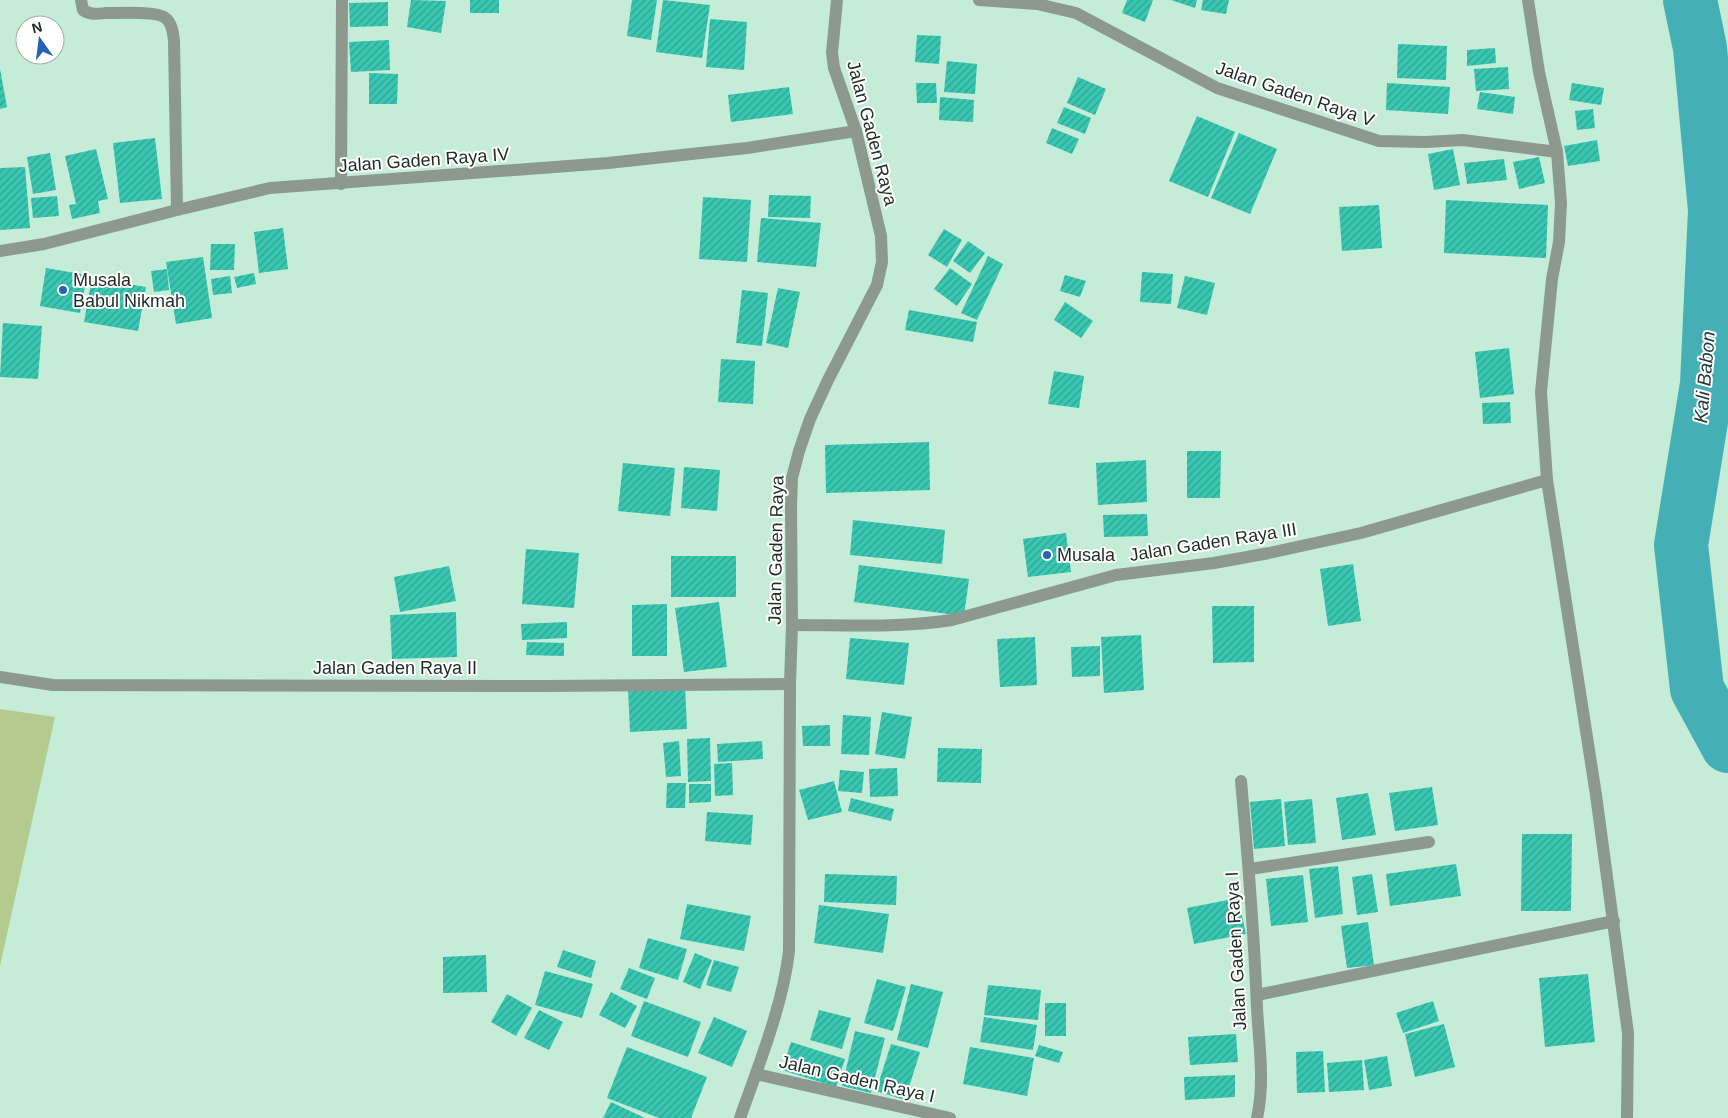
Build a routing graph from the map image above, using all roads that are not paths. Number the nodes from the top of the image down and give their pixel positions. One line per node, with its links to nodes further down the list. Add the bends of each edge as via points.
1 (81, 0): 9 (street, via 83,10 89,14 158,14 165,17 172,27)
2 (342, 0): 8 (street)
3 (837, 0): 6 (street, Jalan Gaden Raya, via 832,53 834,68)
4 (979, 0): 7 (street, Jalan Gaden Raya V, via 1037,4 1076,13 1217,88 1379,142 1463,140)
5 (1528, 0): 7 (street, via 1539,72)
6 (856, 131): 8 (street, Jalan Gaden Raya IV, via 608,164); 12 (street, Jalan Gaden Raya, via 881,236 882,262 877,286 810,419 792,478)
7 (1557, 152): 11 (street, via 1560,234 1552,279 1541,392)
8 (341, 184): 9 (street, Jalan Gaden Raya IV, via 270,188)
9 (177, 210): 10 (street, Jalan Gaden Raya IV, via 44,244)
10 (0, 251)
11 (1547, 480): 12 (street, Jalan Gaden Raya III, via 1361,533 1269,554 1116,575 952,620); 18 (street)
12 (792, 625): 14 (street, Jalan Gaden Raya)
13 (0, 677): 14 (street, Jalan Gaden Raya II, via 63,685)
14 (790, 684): 20 (street, Jalan Gaden Raya, via 789,951 787,970)
15 (1241, 781): 17 (street, Jalan Gaden Raya I)
16 (1429, 842): 17 (street)
17 (1250, 869): 19 (street, Jalan Gaden Raya I)
18 (1614, 921): 19 (street); 24 (street, via 1628,1033)
19 (1257, 995): 23 (street, Jalan Gaden Raya I, via 1262,1098)
20 (756, 1074): 21 (street, Jalan Gaden Raya); 22 (street, Jalan Gaden Raya I)
21 (740, 1118)
22 (950, 1118)
23 (1257, 1118)
24 (1627, 1118)

